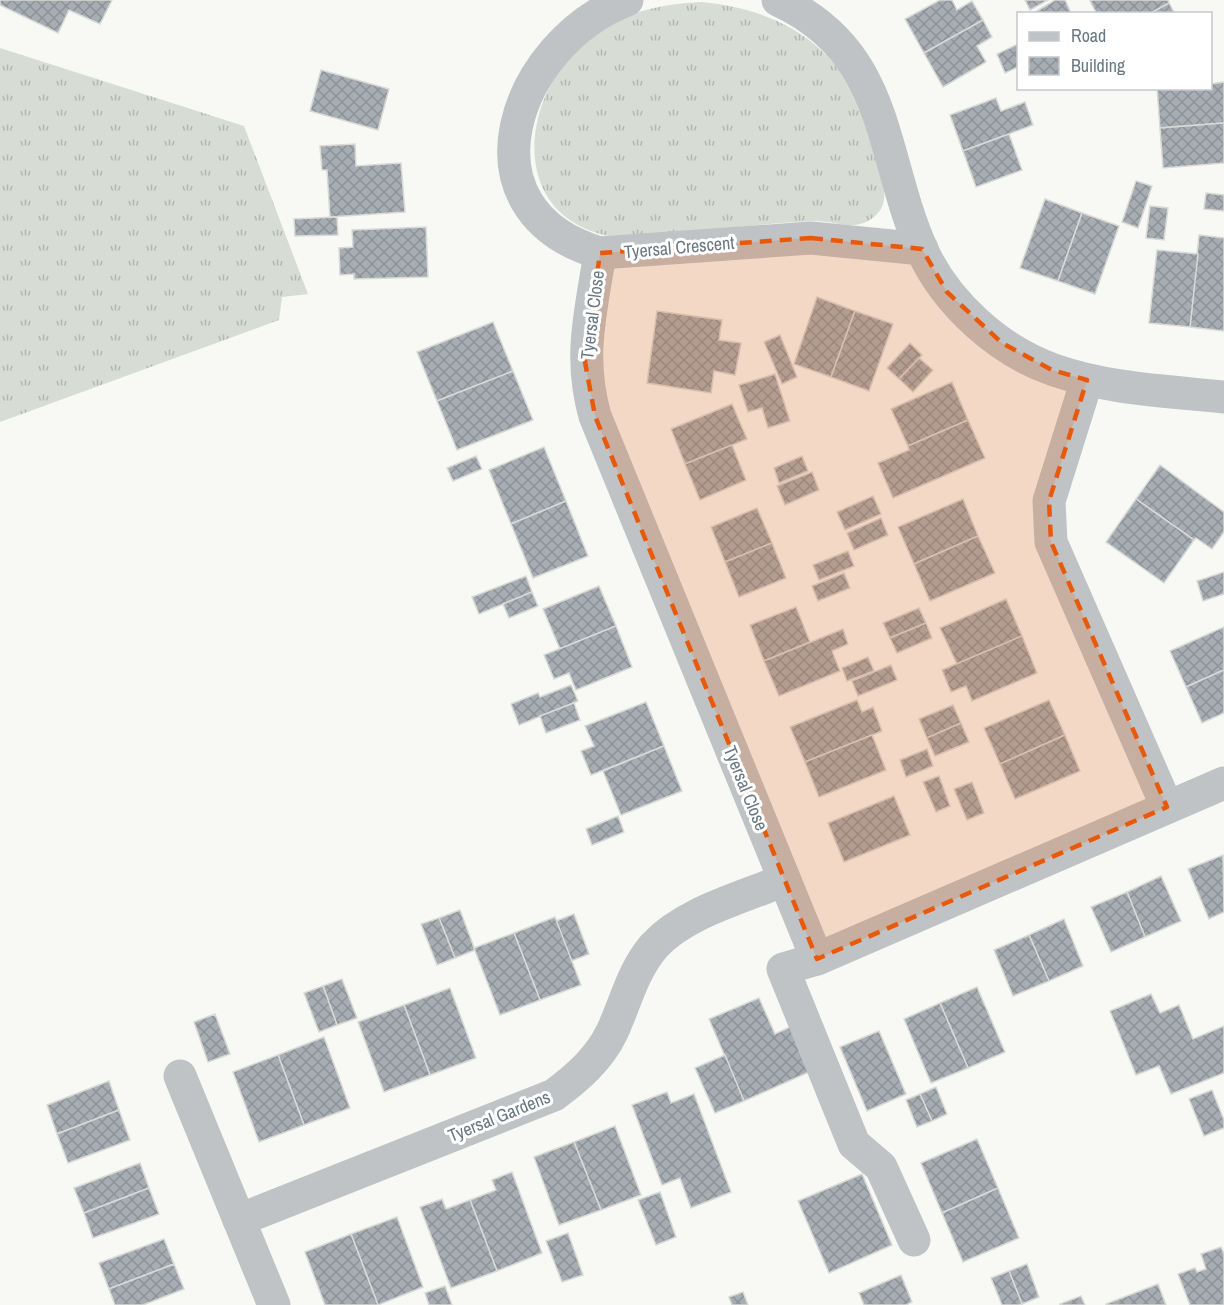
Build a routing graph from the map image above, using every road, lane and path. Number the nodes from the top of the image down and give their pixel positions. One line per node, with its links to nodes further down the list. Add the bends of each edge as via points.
1 (627, 0): 4 (street, Tyersal Crescent, via 592,17 569,34 548,58 532,85 515,129 515,170 536,215 576,246)
2 (778, 0): 3 (street, via 822,27 864,77 878,106)
3 (922, 249): 4 (street, Tyersal Crescent, via 811,238); 5 (street, via 946,292 1002,343 1052,370)
4 (600, 253): 9 (street, Tyersal Close, via 585,362 595,416)
5 (1087, 380): 6 (street); 8 (street, via 1049,501 1051,542)
6 (1224, 397)
7 (1224, 783): 8 (street)
8 (1167, 807): 10 (street)
9 (784, 880): 10 (street, Tyersal Close); 12 (street, Tyersal Gardens, via 682,924 655,945 634,974 612,1033 597,1058 554,1095)
10 (817, 959): 13 (street, via 783,969 854,1144 881,1167)
11 (180, 1076): 12 (street)
12 (239, 1220): 14 (street)
13 (914, 1240)
14 (274, 1305)

